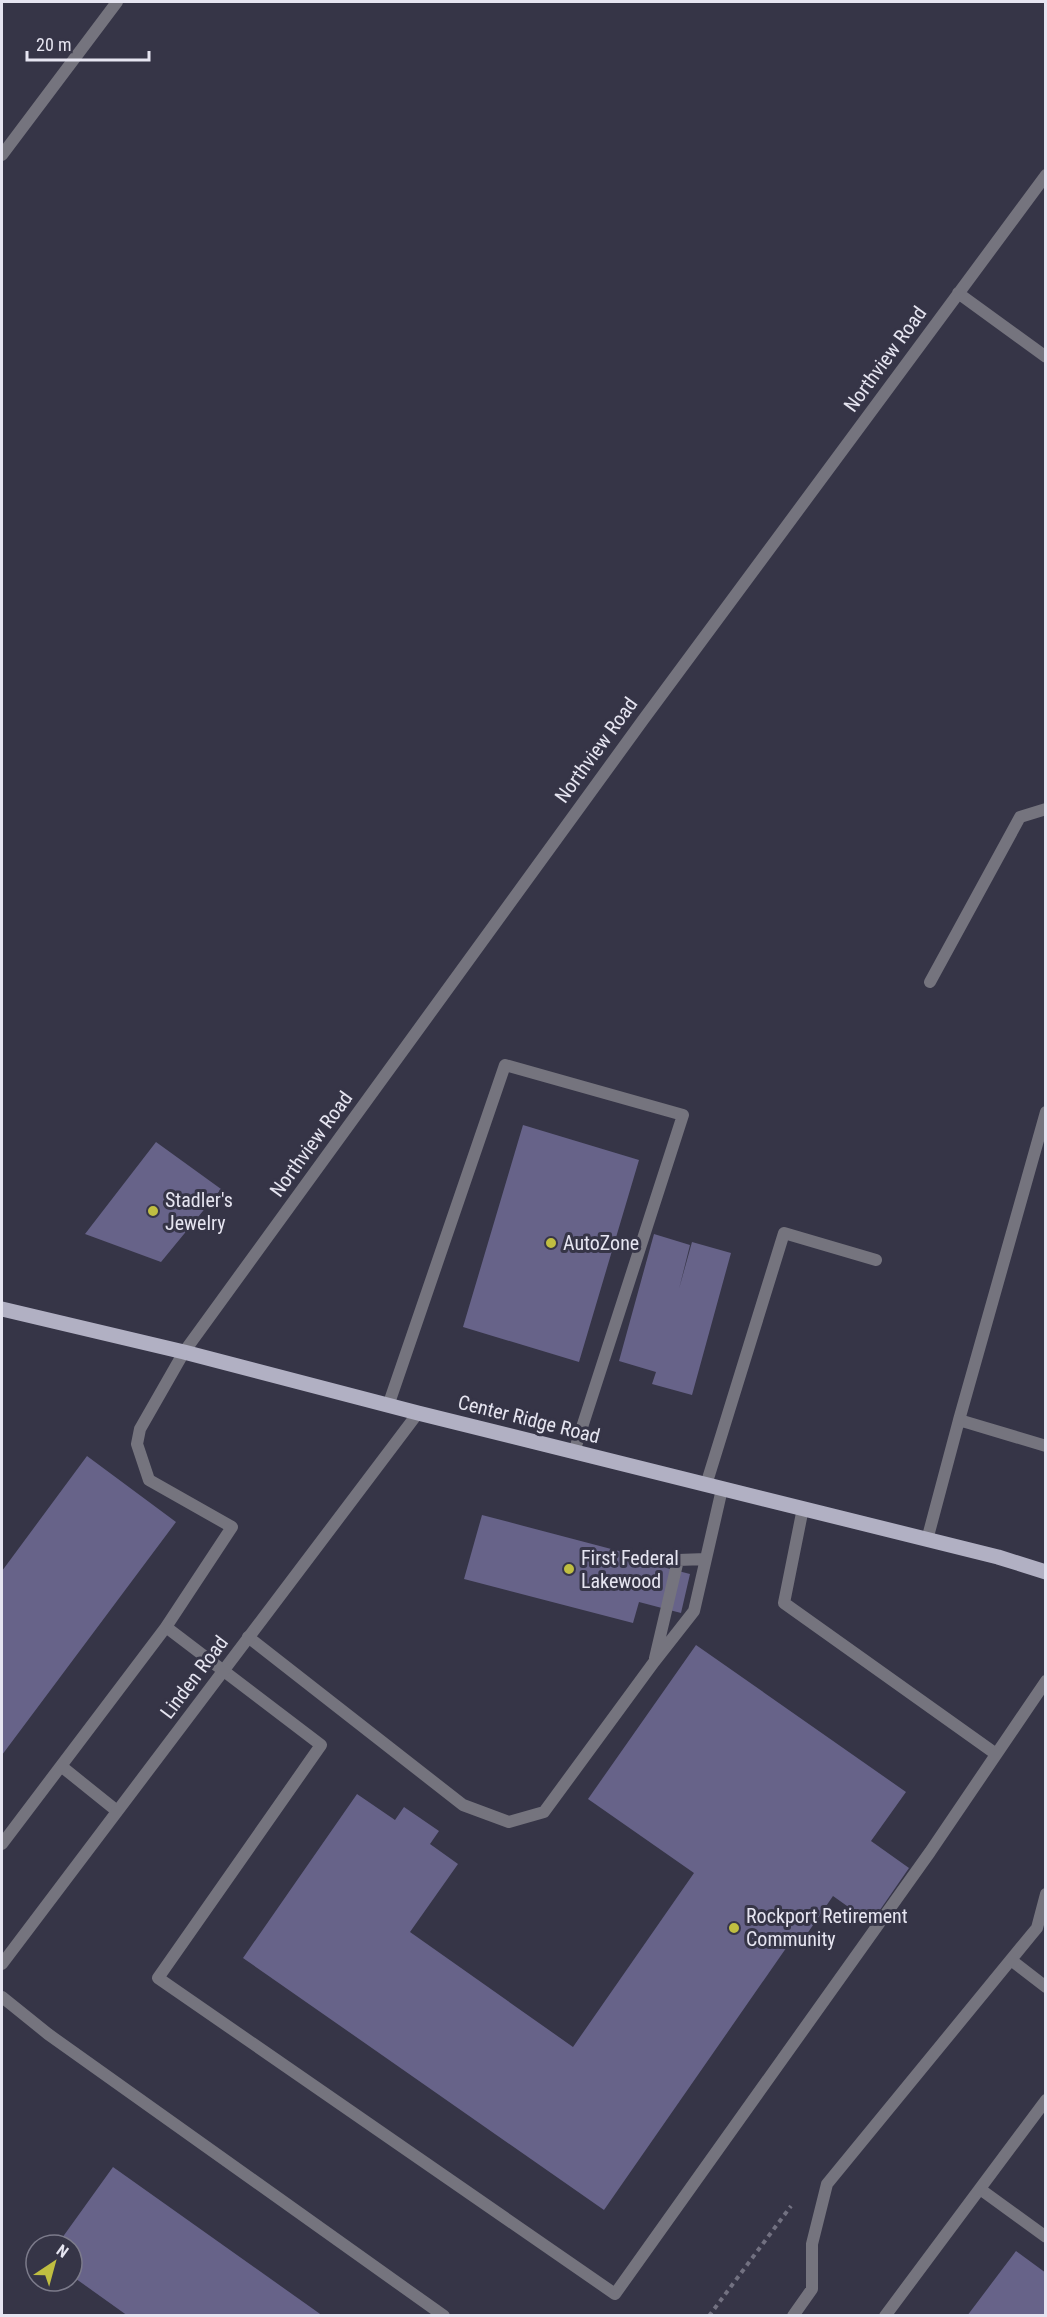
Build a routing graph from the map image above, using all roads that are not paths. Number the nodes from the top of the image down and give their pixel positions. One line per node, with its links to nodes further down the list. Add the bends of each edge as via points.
1 (117, 2): 2 (street)
2 (2, 155)
3 (1046, 175): 4 (street, Northview Road)
4 (958, 293): 5 (street); 11 (street, Northview Road)
5 (1046, 357)
6 (1046, 809): 7 (street, via 1020,817)
7 (930, 982)
8 (1046, 1112): 14 (street)
9 (876, 1260): 17 (street, via 784,1233)
10 (2, 1309): 11 (main road, Center Ridge Road)
11 (184, 1352): 12 (main road, Center Ridge Road); 23 (street, Northview Road, via 140,1429 137,1444 149,1480 232,1527)
12 (388, 1406): 13 (main road, Center Ridge Road); 16 (street, via 505,1065 683,1115)
13 (418, 1413): 16 (main road, Center Ridge Road); 24 (street, Linden Road)
14 (959, 1420): 15 (street); 20 (street)
15 (1046, 1446)
16 (574, 1452): 17 (main road, Center Ridge Road)
17 (706, 1485): 18 (main road, Center Ridge Road)
18 (722, 1489): 19 (main road, Center Ridge Road); 21 (street)
19 (803, 1508): 20 (main road, Center Ridge Road); 28 (street, via 784,1603)
20 (927, 1540): 22 (main road, Center Ridge Road)
21 (706, 1559): 25 (street, via 694,1611); 25 (street, via 678,1560)
22 (1046, 1572)
23 (166, 1627): 26 (street); 29 (street)
24 (248, 1637): 25 (street, via 463,1805 509,1822 544,1812); 26 (street, Linden Road)
25 (654, 1662)
26 (223, 1672): 28 (street, via 321,1745 158,1978 615,2294); 30 (street, Linden Road)
27 (1046, 1681): 28 (street)
28 (996, 1754)
29 (61, 1766): 30 (street); 31 (street)
30 (117, 1811): 34 (street, Linden Road)
31 (2, 1845)
32 (1046, 1894): 33 (street, via 1037,1928)
33 (1011, 1960): 35 (street); 41 (street, via 827,2184 812,2244 812,2289)
34 (2, 1964)
35 (1046, 1987)
36 (2, 1997): 40 (street)
37 (1046, 2100): 38 (street)
38 (980, 2189): 39 (street); 42 (street)
39 (1046, 2238)
40 (444, 2316)
41 (793, 2316)
42 (885, 2316)

